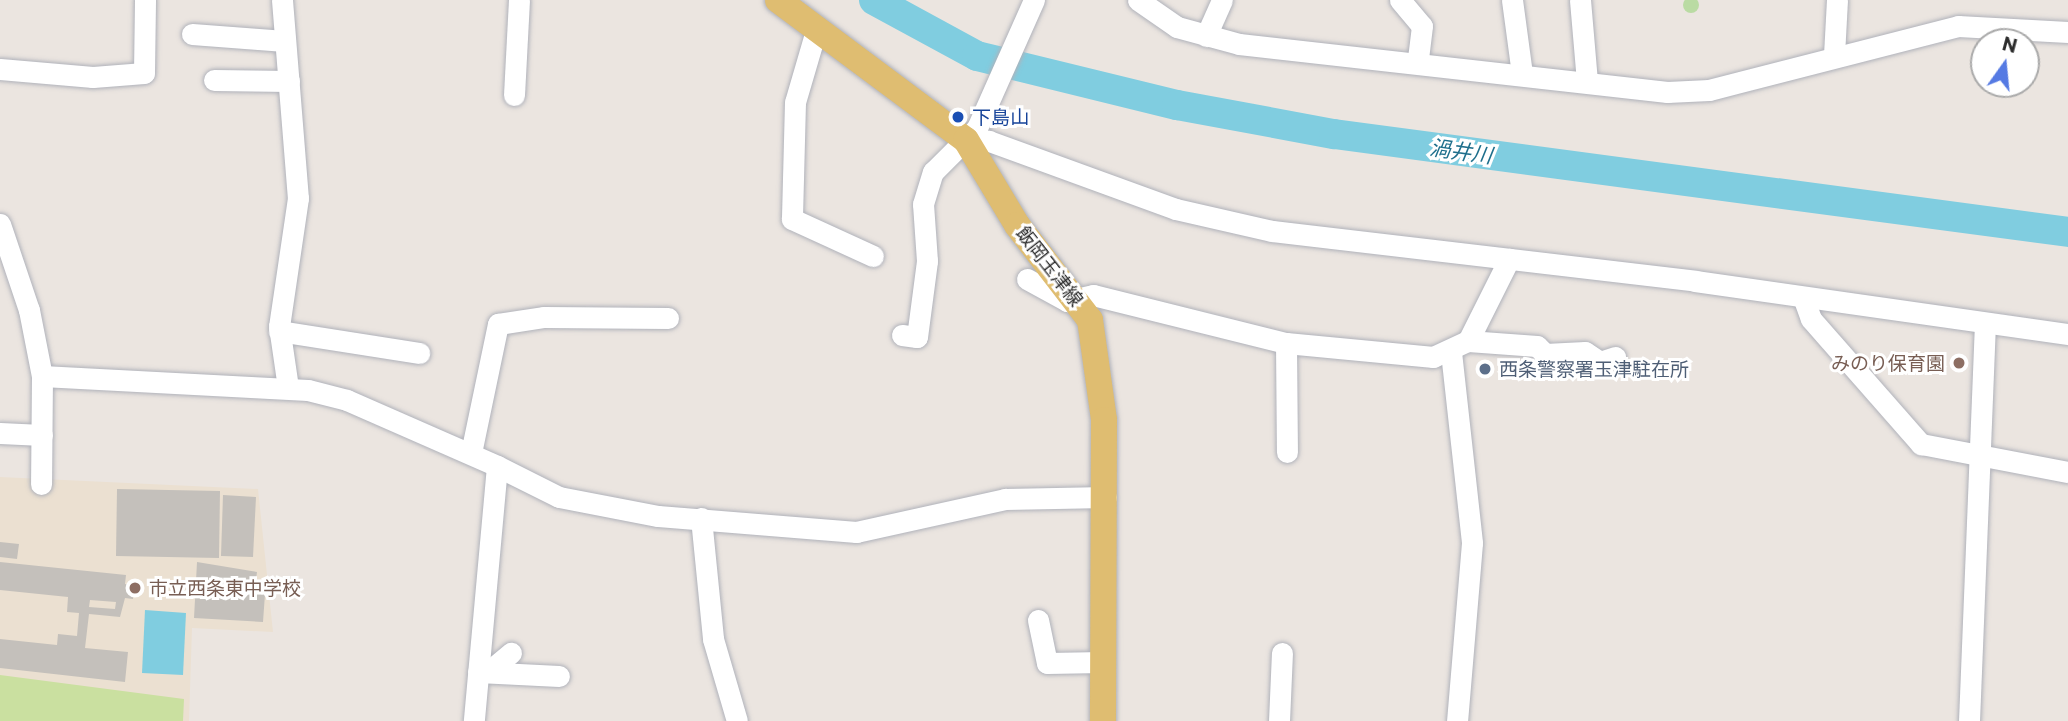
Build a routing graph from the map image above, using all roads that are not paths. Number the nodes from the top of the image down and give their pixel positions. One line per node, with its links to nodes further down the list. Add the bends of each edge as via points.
1 (145, 0): 19 (street, via 144,73 93,77)
2 (282, 0): 16 (street)
3 (519, 0): 24 (street)
4 (778, 0): 12 (main road, 飯岡玉津線)
5 (1034, 0): 25 (street)
6 (1138, 0): 15 (street, via 1177,27)
7 (1223, 0): 15 (street)
8 (1400, 0): 18 (street, via 1422,26)
9 (1512, 0): 20 (street)
10 (1580, 0): 23 (street)
11 (1838, 0): 17 (street)
12 (817, 27): 25 (main road, 飯岡玉津線); 27 (street, via 795,102 792,219)
13 (2068, 32): 17 (street, via 1958,26)
14 (192, 34): 16 (street)
15 (1206, 36): 18 (street, via 1292,51)
16 (285, 41): 22 (street)
17 (1834, 55): 23 (street, via 1689,93)
18 (1418, 60): 20 (street)
19 (0, 69)
20 (1522, 74): 23 (street)
21 (214, 80): 22 (street)
22 (289, 81): 34 (street, via 298,198)
23 (1587, 82)
24 (514, 96)
25 (972, 134): 28 (street, via 1176,209 1272,231); 30 (main road, 飯岡玉津線, via 1017,225); 36 (street, via 933,172 923,204 927,261 918,337)
26 (0, 224): 41 (street, via 29,310)
27 (873, 256)
28 (1509, 259): 31 (street); 38 (street)
29 (1027, 279): 30 (street, via 1067,300)
30 (1078, 297): 37 (street, via 1102,296); 51 (main road, 飯岡玉津線, via 1094,340)
31 (1803, 297): 33 (street); 47 (street, via 1811,319 1921,444)
32 (668, 318): 46 (street, via 544,317 498,324)
33 (1985, 323): 35 (street); 47 (street)
34 (279, 331): 39 (street); 42 (street)
35 (2068, 334)
36 (901, 335)
37 (1286, 343): 38 (street, via 1349,353 1433,357); 45 (street)
38 (1460, 347): 40 (street, via 1537,346 1545,354 1585,352 1600,362); 63 (street, via 1472,543)
39 (419, 353)
40 (1615, 357)
41 (42, 376): 42 (street); 44 (street)
42 (288, 388): 46 (street, via 347,400)
43 (0, 433): 44 (street)
44 (41, 435): 50 (street)
45 (1287, 452)
46 (471, 453): 48 (street)
47 (1977, 455): 49 (street); 64 (street)
48 (497, 466): 52 (street, via 559,498); 57 (street)
49 (2068, 472)
50 (41, 484)
51 (1106, 497): 52 (street, via 1005,499 856,532); 56 (main road, 飯岡玉津線)
52 (701, 518): 60 (street, via 717,660)
53 (1038, 620): 56 (street, via 1047,663)
54 (511, 653): 57 (street)
55 (1282, 653): 62 (street)
56 (1103, 662): 61 (main road, 飯岡玉津線)
57 (483, 672): 58 (street); 59 (street)
58 (559, 676)
59 (474, 721)
60 (737, 721)
61 (1103, 721)
62 (1279, 721)
63 (1457, 721)
64 (1969, 721)

